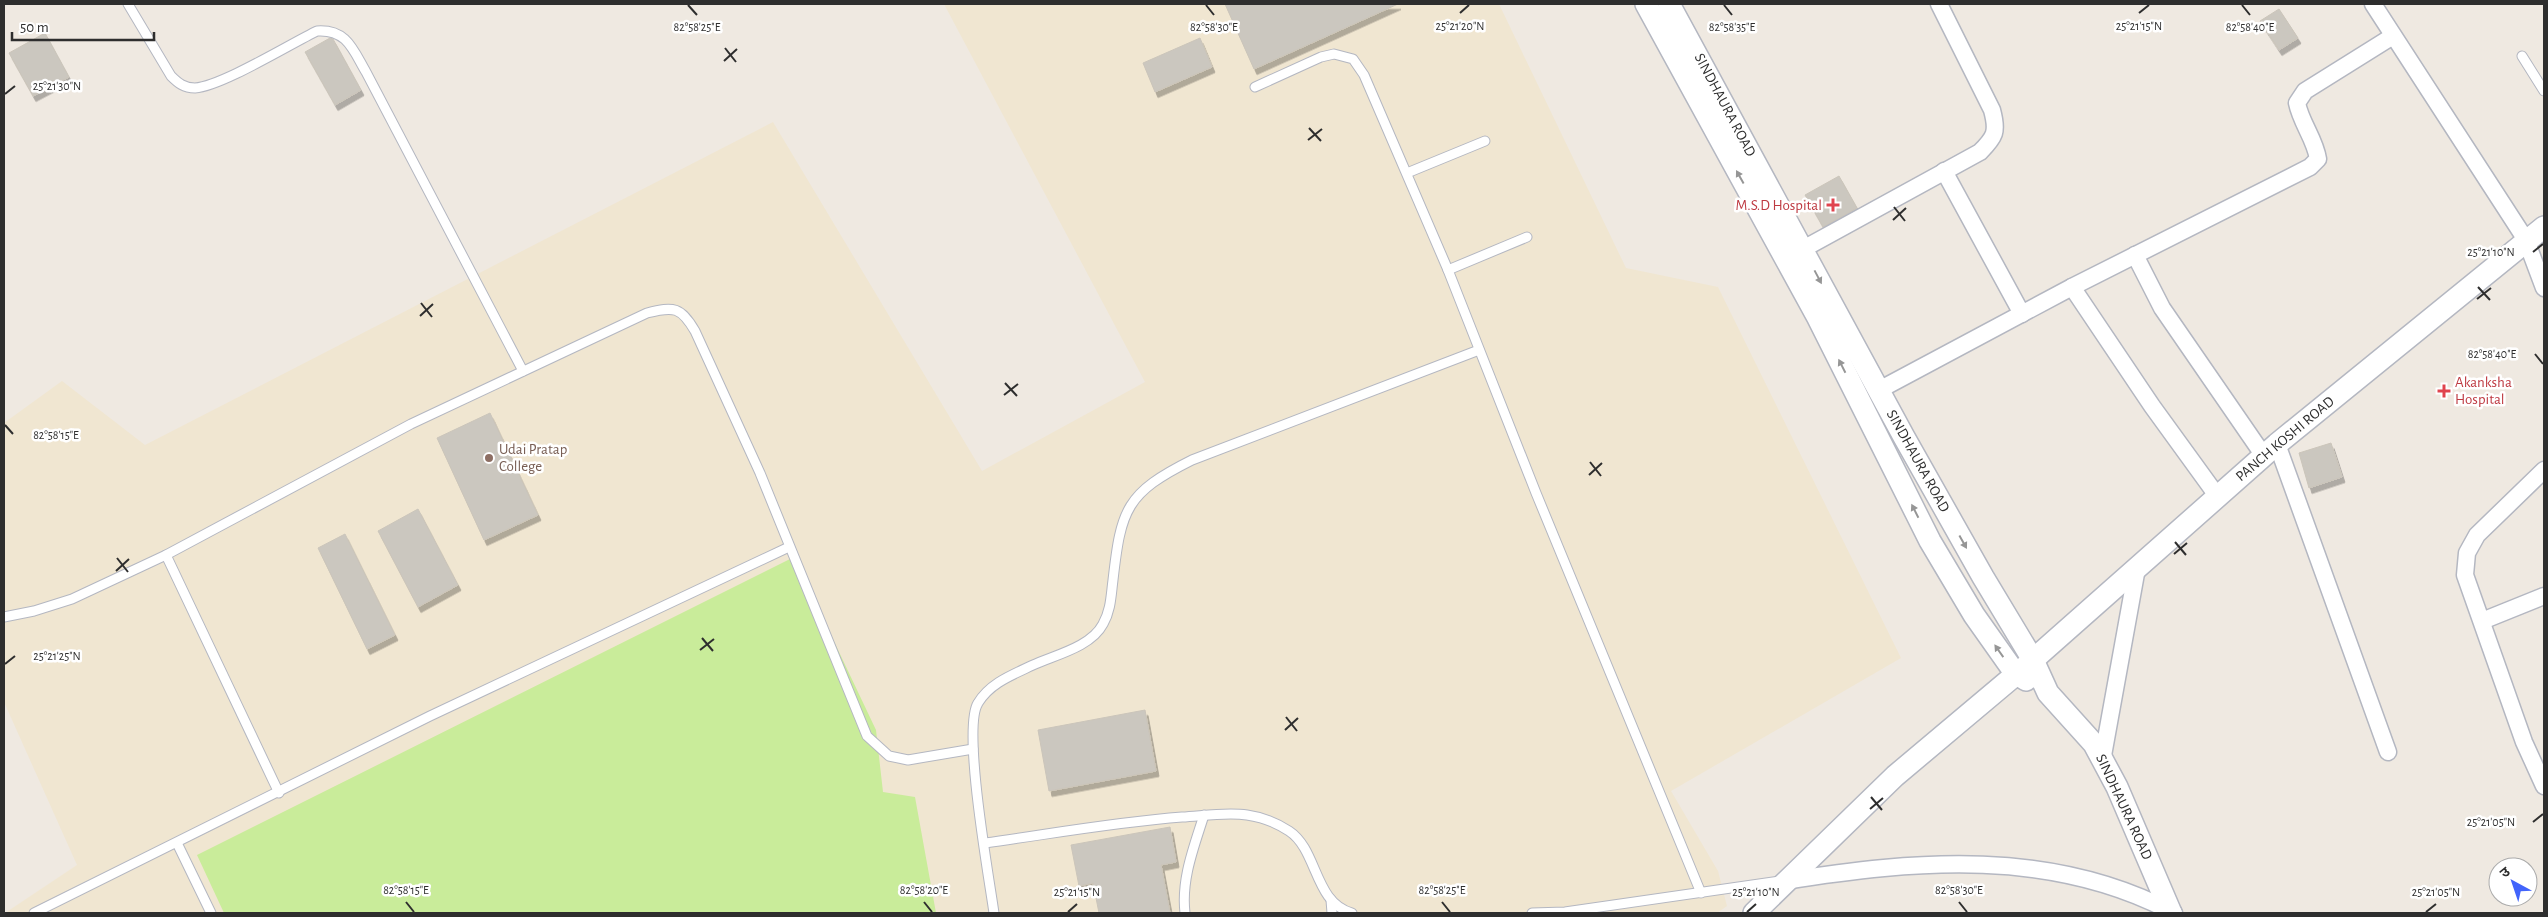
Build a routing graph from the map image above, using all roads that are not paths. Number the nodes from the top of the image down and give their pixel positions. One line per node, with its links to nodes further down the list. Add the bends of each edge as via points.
1 (128, 4): 23 (lane, via 171,76 181,86 194,88 218,81 317,30 331,30 342,36 366,72)
2 (1646, 4): 35 (street, one-way to 2, via 1974,615 1930,541 1818,318)
3 (1669, 4): 16 (street, SINDHAURA ROAD)
4 (1939, 4): 11 (street, via 1992,110 1996,125 1993,139 1980,152)
5 (2373, 4): 6 (street)
6 (2393, 36): 15 (street); 17 (street, via 2305,91 2297,103 2316,148 2318,159 2310,167)
7 (2522, 56): 9 (lane)
8 (1255, 87): 12 (lane, via 1321,57 1334,54 1353,59 1372,92)
9 (2544, 90)
10 (1484, 141): 12 (lane)
11 (1944, 171): 16 (street); 21 (street)
12 (1407, 173): 18 (lane)
13 (2544, 227): 15 (street, PANCH KOSHI ROAD)
14 (1527, 237): 18 (lane)
15 (2526, 240): 20 (street); 25 (street, PANCH KOSHI ROAD)
16 (1803, 249): 24 (street, SINDHAURA ROAD, one-way to 24)
17 (2135, 255): 19 (street); 25 (street, via 2162,308)
18 (1448, 270): 22 (lane)
19 (2072, 287): 21 (street); 27 (street)
20 (2544, 288)
21 (2022, 314): 24 (street)
22 (1480, 350): 37 (lane, via 1192,460 1159,476 1138,494 1124,516 1109,613 1102,626 1081,644 1006,677 990,688 976,705 972,725); 46 (lane)
23 (523, 371): 28 (lane, via 647,313 664,308 678,310 687,317 698,338 760,473); 29 (lane, via 411,424)
24 (1879, 390): 34 (street, SINDHAURA ROAD, one-way to 34)
25 (2270, 450): 27 (street, PANCH KOSHI ROAD); 38 (street)
26 (2544, 470): 33 (street, via 2477,535 2467,553 2465,575)
27 (2218, 497): 30 (street, PANCH KOSHI ROAD)
28 (789, 547): 37 (lane, via 866,736 889,756 908,760); 41 (lane, via 430,716)
29 (166, 555): 32 (lane, via 72,599); 41 (lane)
30 (2137, 568): 34 (street, PANCH KOSHI ROAD); 39 (street)
31 (2544, 596): 33 (street)
32 (4, 616)
33 (2482, 621): 40 (street, via 2524,742)
34 (2033, 660): 35 (street, PANCH KOSHI ROAD); 36 (street, SINDHAURA ROAD)
35 (2015, 673): 36 (street); 45 (street, PANCH KOSHI ROAD, via 1895,776)
36 (2048, 693): 39 (street, SINDHAURA ROAD, via 2094,744)
37 (973, 749): 44 (lane)
38 (2388, 752)
39 (2102, 761): 56 (street, SINDHAURA ROAD)
40 (2544, 786)
41 (279, 793): 43 (lane)
42 (1204, 816): 44 (lane); 47 (lane, via 1246,815 1278,824 1291,832 1304,848); 51 (lane, via 1189,861)
43 (177, 843): 48 (lane); 49 (lane)
44 (985, 843): 50 (lane)
45 (1785, 881): 46 (lane); 55 (street, PANCH KOSHI ROAD); 56 (street, via 1866,868 1973,863 2081,878 2123,890)
46 (1701, 893): 54 (lane, via 1564,912)
47 (1331, 900): 52 (lane); 53 (lane)
48 (34, 913)
49 (211, 913)
50 (994, 913)
51 (1185, 913)
52 (1332, 913)
53 (1352, 913)
54 (1532, 913)
55 (1754, 913)
56 (2172, 913)

